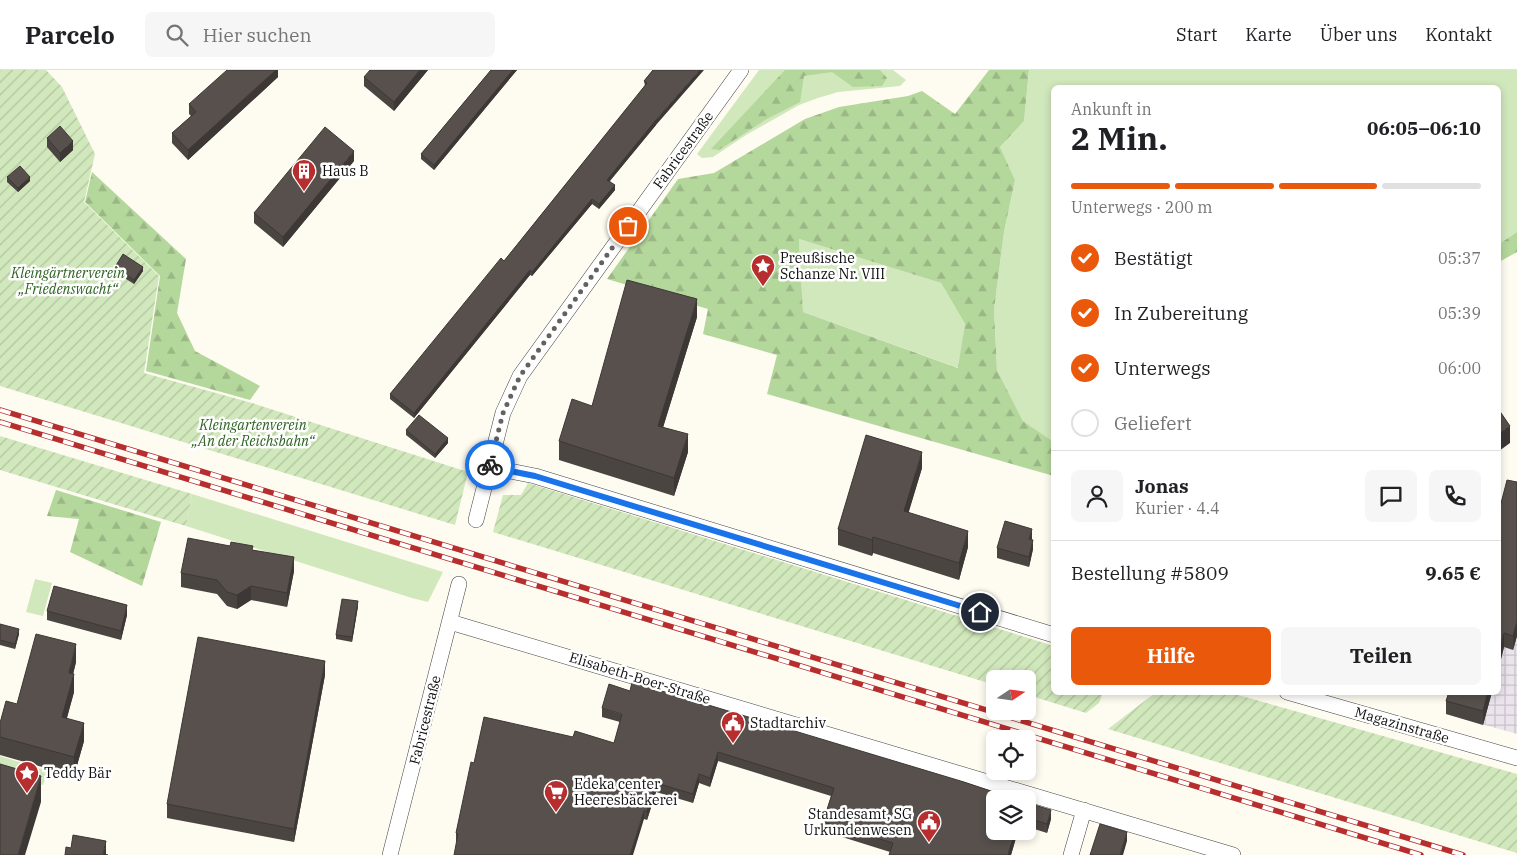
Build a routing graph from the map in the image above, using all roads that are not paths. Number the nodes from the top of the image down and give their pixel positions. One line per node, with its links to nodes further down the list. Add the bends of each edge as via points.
1 (741, 70): 2 (street, Fabricestraße, via 520,376 503,413)
2 (490, 467): 3 (street, Fabricestraße); 6 (street, via 535,476)
3 (476, 520)
4 (459, 584): 5 (street, Fabricestraße)
5 (450, 622): 9 (street, Elisabeth-Boer-Straße); 10 (street, Fabricestraße)
6 (1051, 633)
7 (1298, 695): 8 (street, Magazinstraße)
8 (1517, 758)
9 (1084, 810): 11 (street); 12 (street, Elisabeth-Boer-Straße)
10 (390, 855)
11 (1071, 855)
12 (1233, 855)

